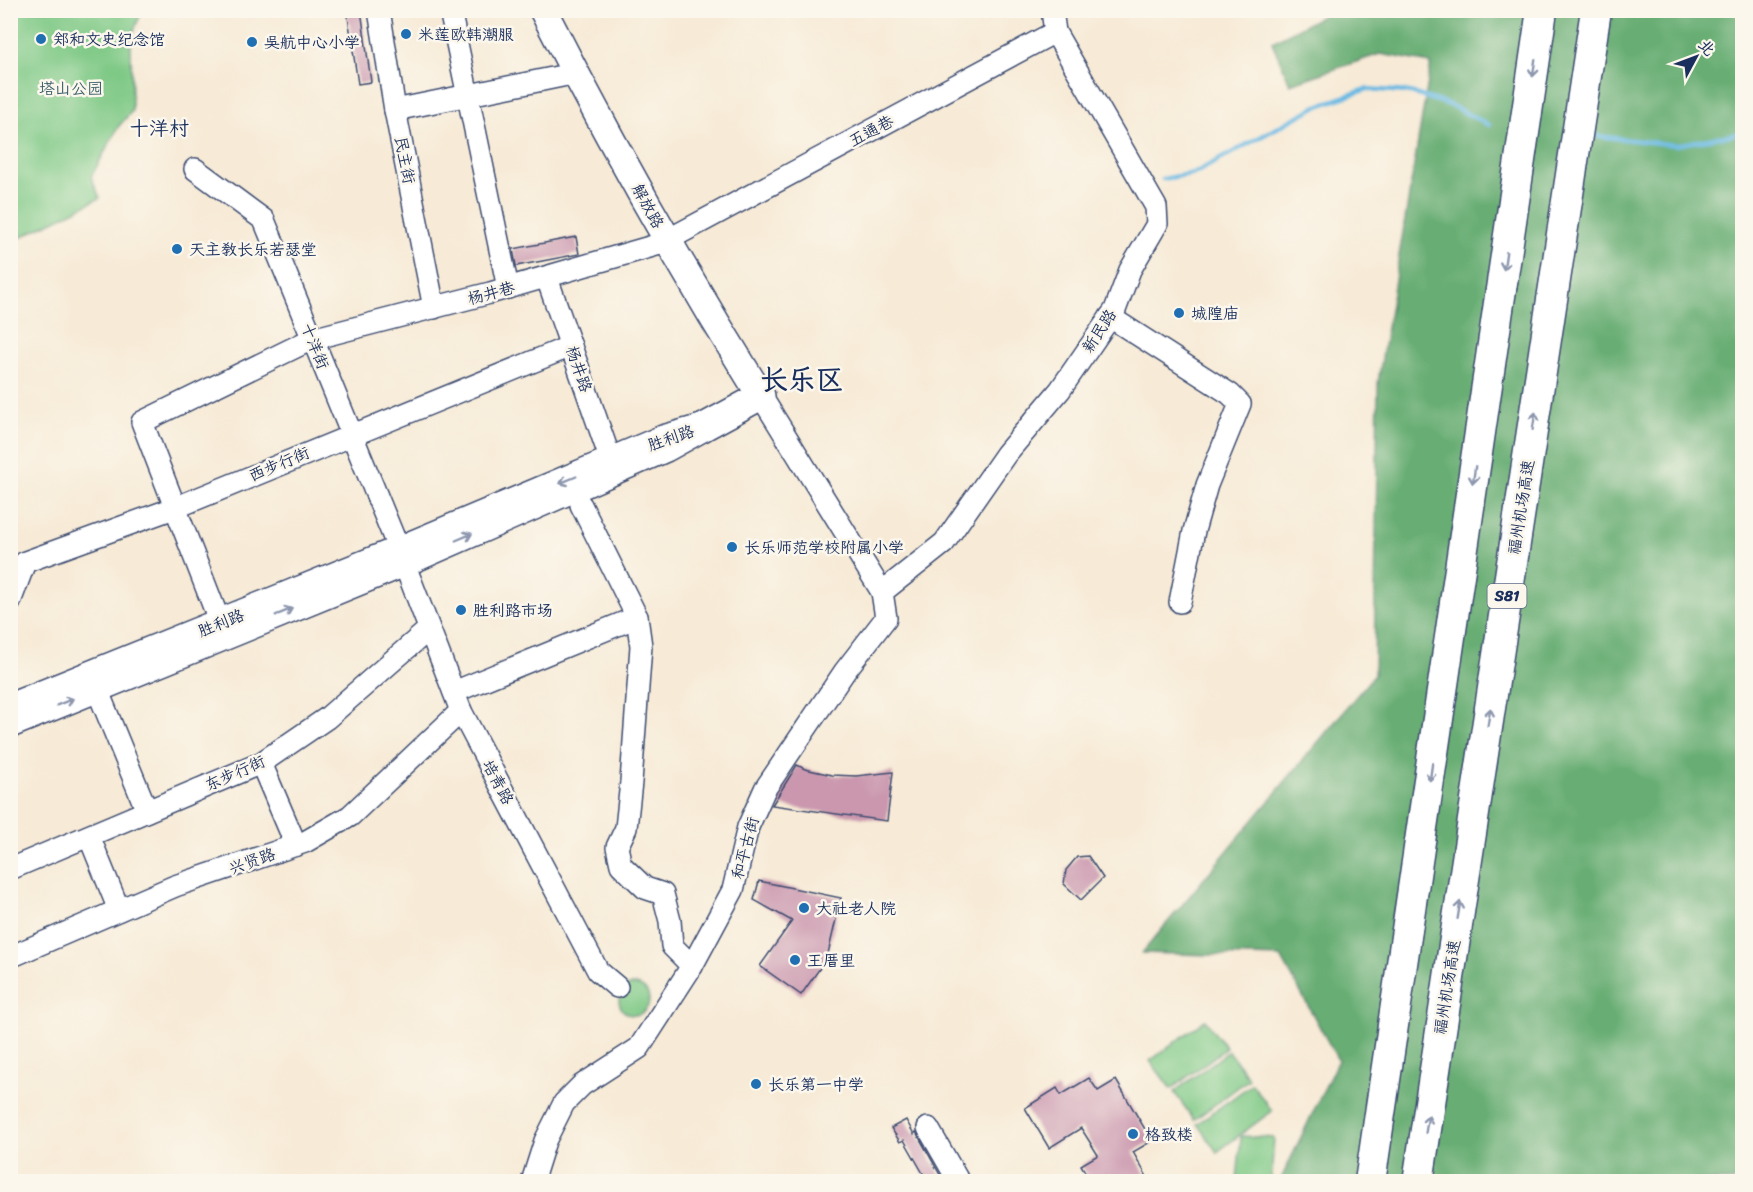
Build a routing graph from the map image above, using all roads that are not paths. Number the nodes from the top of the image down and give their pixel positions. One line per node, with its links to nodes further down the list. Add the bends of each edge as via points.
1 (379, 10): 10 (street, 民主街)
2 (450, 10): 9 (street)
3 (543, 10): 12 (main road, 解放路)
4 (1052, 10): 7 (street)
5 (1542, 10): 46 (highway, one-way to 46)
6 (1596, 10): 49 (highway, 福州机场高速 / S81, one-way to 6)
7 (1055, 32): 12 (street, 五通巷); 16 (street, 新民路, via 1156,207 1157,225 1130,270)
8 (567, 75): 9 (street)
9 (468, 95): 10 (street); 14 (street)
10 (395, 110): 15 (street, 民主街)
11 (195, 169): 17 (street, 十洋街, via 264,220)
12 (668, 240): 13 (street, 杨井巷); 19 (main road, 解放路)
13 (547, 278): 14 (street, 杨井巷); 18 (street, 杨井路)
14 (508, 288): 15 (street, 杨井巷)
15 (434, 308): 17 (street, 杨井巷)
16 (1110, 317): 26 (street, 新民路, via 944,543); 28 (street, via 1240,404 1207,485)
17 (312, 339): 21 (street, 十洋街); 24 (street, 杨井巷, via 142,422)
18 (571, 346): 21 (street, 西步行街); 22 (street, 杨井路)
19 (761, 396): 20 (main road); 26 (street)
20 (702, 428): 22 (main road, 胜利路); 25 (main road, 胜利路, one-way to 20, via 666,448)
21 (351, 434): 24 (street, 西步行街); 25 (street, 十洋街)
22 (611, 461): 25 (main road, 胜利路, one-way to 25)
23 (581, 505): 29 (street)
24 (177, 507): 27 (street, 西步行街, via 25,562); 30 (street)
25 (402, 557): 30 (main road, 胜利路); 31 (street, 培青路); 32 (main road, 胜利路, one-way to 25)
26 (882, 592): 43 (street, 和平古街, via 886,618 765,789 748,827 733,890)
27 (10, 602)
28 (1180, 602)
29 (637, 616): 33 (street); 43 (street, via 640,646 631,782 626,828 617,847 621,865 645,888 663,894 672,946)
30 (220, 623): 34 (main road, 胜利路)
31 (429, 629): 33 (street, 培青路); 36 (street, 东步行街, via 327,718)
32 (97, 689): 35 (main road, 胜利路, one-way to 32); 37 (street)
33 (457, 702): 39 (street, 兴贤路, via 350,816); 44 (street, 培青路, via 598,971)
34 (10, 707)
35 (10, 724)
36 (261, 763): 37 (street, 东步行街); 39 (street)
37 (147, 811): 38 (street, 东步行街)
38 (89, 836): 40 (street, 东步行街); 41 (street)
39 (296, 845): 41 (street, 兴贤路, via 175,886)
40 (10, 868)
41 (119, 910): 42 (street, 兴贤路)
42 (10, 957)
43 (692, 966): 47 (street, 和平古街, via 639,1047 582,1084 564,1103 545,1141)
44 (616, 987)
45 (928, 1128): 48 (street)
46 (1370, 1181)
47 (532, 1182)
48 (959, 1182)
49 (1418, 1182)

